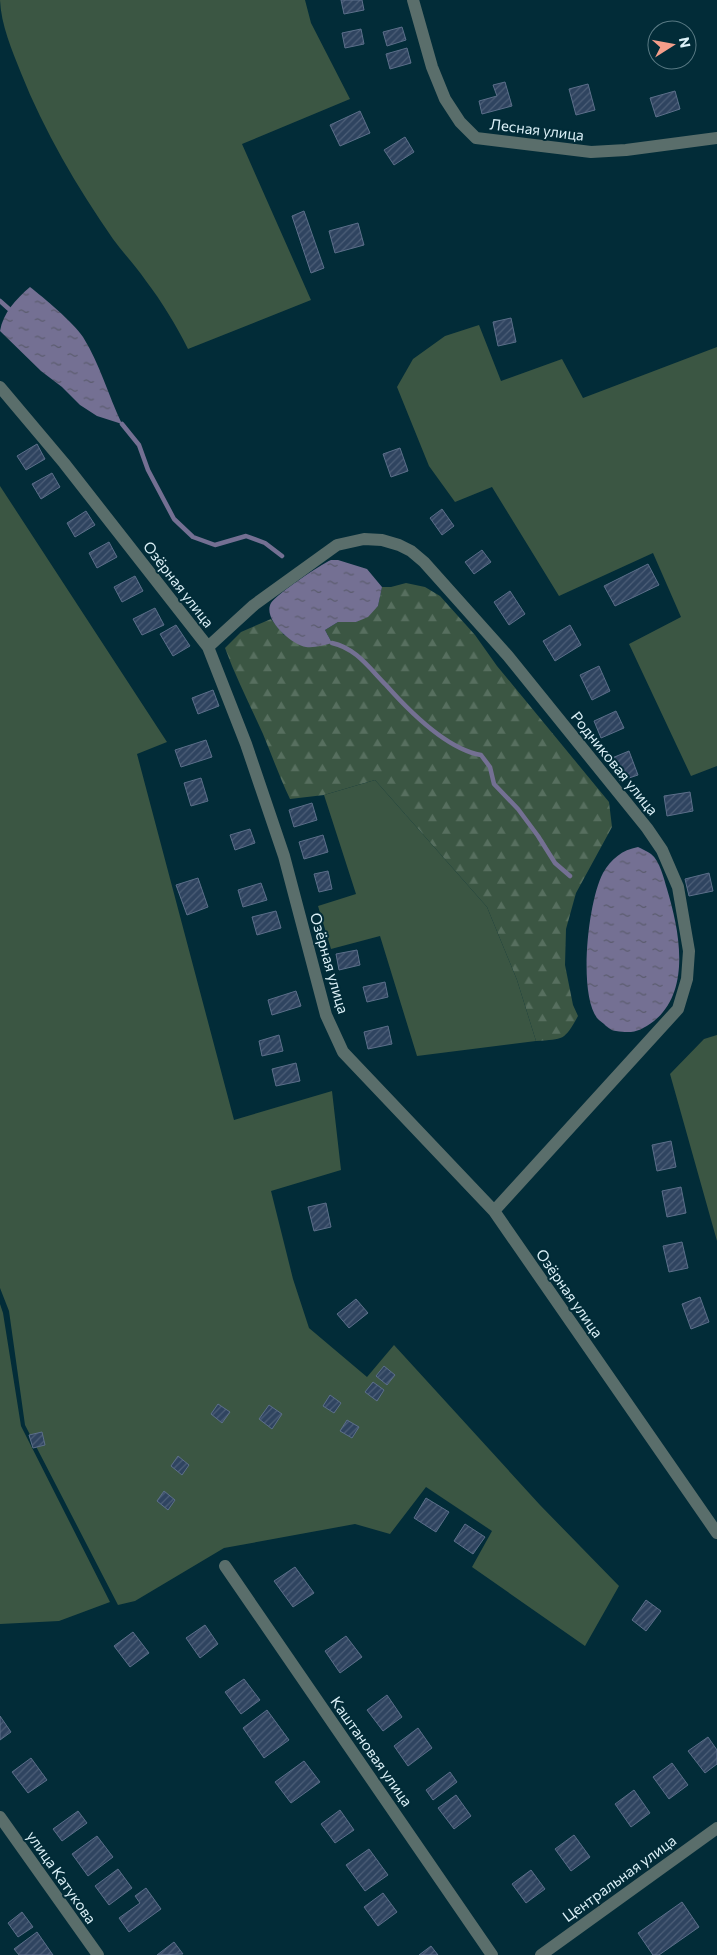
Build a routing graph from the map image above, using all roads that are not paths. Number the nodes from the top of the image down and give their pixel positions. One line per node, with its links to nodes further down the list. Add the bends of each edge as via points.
1 (413, 0): 2 (street, Лесная улица, via 432,67 445,99 460,122 476,138 591,152)
2 (717, 138)
3 (0, 387): 4 (street, Озёрная улица)
4 (208, 647): 5 (street, Озёрная улица, via 246,744 284,856 326,1015 343,1052); 5 (street, Родниковая улица, via 254,605 337,545 364,539 399,545 424,562 508,656 662,850 678,887 689,951 687,979 678,1009)
5 (494, 1211): 6 (street, Озёрная улица)
6 (717, 1533)
7 (224, 1566): 11 (street, Каштановая улица)
8 (0, 1817): 10 (street, улица Катукова)
9 (717, 1828): 12 (street, Центральная улица)
10 (98, 1955)
11 (492, 1955)
12 (541, 1955)

